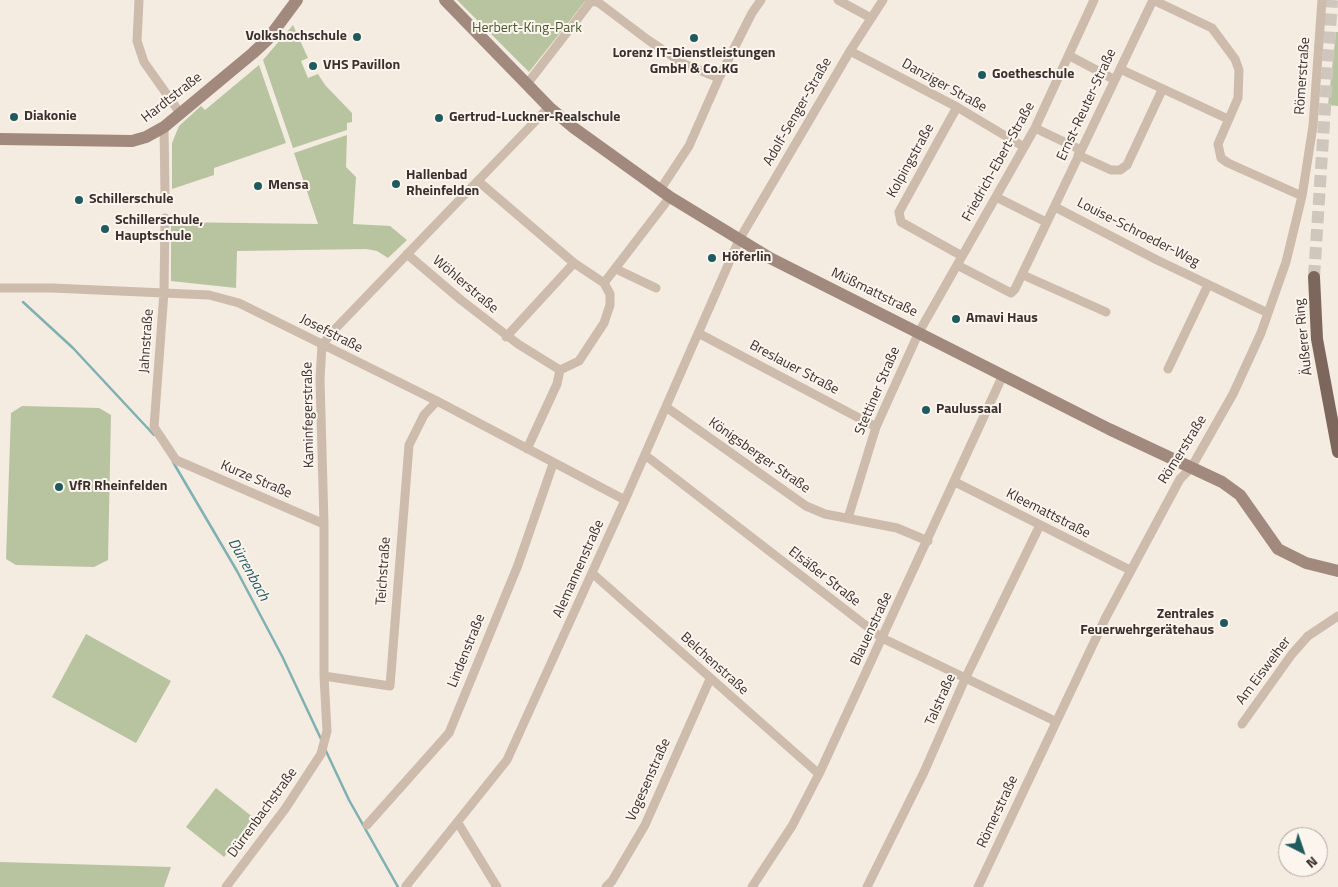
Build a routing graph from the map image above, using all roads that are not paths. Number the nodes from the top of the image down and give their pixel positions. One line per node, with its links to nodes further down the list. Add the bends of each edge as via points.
1 (139, 0): 21 (street, via 137,42 144,62)
2 (298, 0): 21 (street, Hardtstraße, via 253,53)
3 (445, 0): 17 (street, Müßmattstraße)
4 (590, 0): 15 (street, via 599,3 684,64); 17 (street)
5 (761, 0): 15 (street)
6 (838, 0): 11 (street)
7 (883, 0): 11 (street, Adolf-Senger-Straße)
8 (1094, 0): 13 (street, Friedrich-Ebert-Straße)
9 (1153, 0): 14 (street, Ernst-Reuter-Straße); 22 (street, via 1212,28 1229,48 1239,70 1240,84 1235,109)
10 (1322, 0): 31 (street, Römerstraße, via 1313,126)
11 (871, 18): 12 (street, Adolf-Senger-Straße)
12 (850, 51): 20 (street, Danziger Straße); 36 (street, Adolf-Senger-Straße)
13 (1070, 56): 16 (street); 24 (street, Friedrich-Ebert-Straße)
14 (1120, 70): 16 (street, Ernst-Reuter-Straße); 18 (street)
15 (719, 78): 30 (street)
16 (1115, 80): 27 (street, Ernst-Reuter-Straße)
17 (527, 84): 19 (street, Müßmattstraße)
18 (1162, 90): 22 (street); 27 (street, via 1127,165 1120,170 1111,170)
19 (549, 107): 28 (street, Kaminfegerstraße); 30 (street, Müßmattstraße)
20 (957, 107): 26 (street, Danziger Straße); 38 (street, Kolpingstraße, via 899,212 901,222)
21 (180, 113): 23 (street, Hardtstraße)
22 (1228, 119): 31 (street, via 1218,144 1221,158)
23 (164, 126): 25 (street, Hardtstraße, via 146,138 132,141); 29 (street)
24 (1035, 128): 26 (street, Friedrich-Ebert-Straße); 27 (street)
25 (0, 139)
26 (1024, 147): 32 (street, Friedrich-Ebert-Straße)
27 (1080, 153): 33 (street, Ernst-Reuter-Straße)
28 (478, 180): 37 (street, Kaminfegerstraße); 39 (street)
29 (165, 194)
30 (665, 194): 36 (street, Müßmattstraße); 41 (street)
31 (1302, 196): 50 (street, Römerstraße, via 1286,262)
32 (996, 197): 35 (street); 38 (street, Friedrich-Ebert-Straße)
33 (1056, 207): 35 (street, Ernst-Reuter-Straße); 45 (street, Louise-Schroeder-Weg)
34 (165, 218): 48 (street, Jahnstraße)
35 (1046, 222): 42 (street, Ernst-Reuter-Straße)
36 (739, 240): 51 (street, Müßmattstraße); 52 (street, Alemannenstraße)
37 (407, 254): 53 (street, Wöhlerstraße); 54 (street, Kaminfegerstraße)
38 (962, 256): 40 (street, Friedrich-Ebert-Straße)
39 (574, 263): 44 (street); 53 (street)
40 (957, 265): 42 (street, Ernst-Reuter-Straße, via 1011,293); 51 (street, Friedrich-Ebert-Straße)
41 (616, 269): 44 (street); 47 (street)
42 (1023, 274): 49 (street)
43 (1314, 277): 62 (main road, Äußerer Ring, via 1317,339)
44 (604, 283): 56 (street, via 610,294 604,323 580,361)
45 (1208, 285): 50 (street, Louise-Schroeder-Weg); 55 (street, Louise-Schroeder-Weg)
46 (0, 288): 48 (street, Josefstraße)
47 (656, 288)
48 (164, 292): 54 (street, Josefstraße, via 209,295 233,301); 64 (street, Jahnstraße, via 154,427)
49 (1106, 312)
50 (1268, 313): 66 (street, Römerstraße, via 1245,370)
51 (919, 332): 57 (street, Müßmattstraße); 60 (street, Stettiner Straße)
52 (700, 334): 59 (street, Alemannenstraße); 60 (street, Breslauer Straße)
53 (506, 337): 56 (street, Wöhlerstraße)
54 (322, 346): 58 (street, Josefstraße); 70 (street, Kaminfegerstraße)
55 (1168, 368)
56 (560, 370): 61 (street, via 557,384)
57 (1003, 375): 66 (street, Müßmattstraße); 67 (street, Blauenstraße)
58 (437, 401): 61 (street, Josefstraße); 80 (street, Teichstraße, via 424,415 409,445 390,686)
59 (666, 407): 63 (street, Alemannenstraße); 69 (street, Königsberger Straße, via 786,494 825,514)
60 (876, 427): 69 (street, Stettiner Straße)
61 (527, 449): 65 (street, Josefstraße)
62 (1338, 452)
63 (646, 455): 68 (street, Alemannenstraße); 79 (street, Elsäßer Straße)
64 (176, 460): 70 (street, Kurze Straße)
65 (553, 464): 68 (street, Josefstraße); 88 (street, Lindenstraße, via 518,565 449,733)
66 (1191, 468): 74 (street, Müßmattstraße, via 1222,482 1240,495 1278,548 1306,564); 75 (street, Römerstraße, via 1182,475)
67 (955, 482): 71 (street, Kleemattstraße); 72 (street, Blauenstraße)
68 (625, 500): 77 (street, Alemannenstraße)
69 (848, 518): 72 (street, Königsberger Straße, via 897,528)
70 (324, 524): 80 (street, Kaminfegerstraße)
71 (1040, 524): 75 (street, Kleemattstraße); 82 (street, Talstraße)
72 (928, 541): 79 (street, Blauenstraße)
73 (1338, 561): 74 (street)
74 (1316, 565): 76 (street, Müßmattstraße)
75 (1130, 570): 83 (street, Römerstraße)
76 (1338, 571)
77 (592, 573): 81 (street, Belchenstraße); 87 (street, Alemannenstraße, via 507,760)
78 (1337, 615): 84 (street, Am Eisweiher, via 1302,642)
79 (882, 638): 82 (street, Elsäßer Straße); 86 (street, Blauenstraße)
80 (324, 676): 85 (street, Kaminfegerstraße, via 327,731)
81 (710, 679): 86 (street, Belchenstraße); 92 (street, Vogesenstraße, via 645,825)
82 (965, 679): 83 (street, Elsäßer Straße); 94 (street, Talstraße, via 924,772)
83 (1055, 721): 95 (street, Römerstraße)
84 (1242, 724)
85 (321, 754): 90 (street, Dürrenbachstraße, via 285,809)
86 (819, 774): 93 (street, Blauenstraße, via 792,826)
87 (458, 823): 89 (street, Alemannenstraße); 91 (street)
88 (367, 825)
89 (406, 886)
90 (226, 887)
91 (497, 887)
92 (606, 887)
93 (752, 887)
94 (867, 887)
95 (978, 887)

